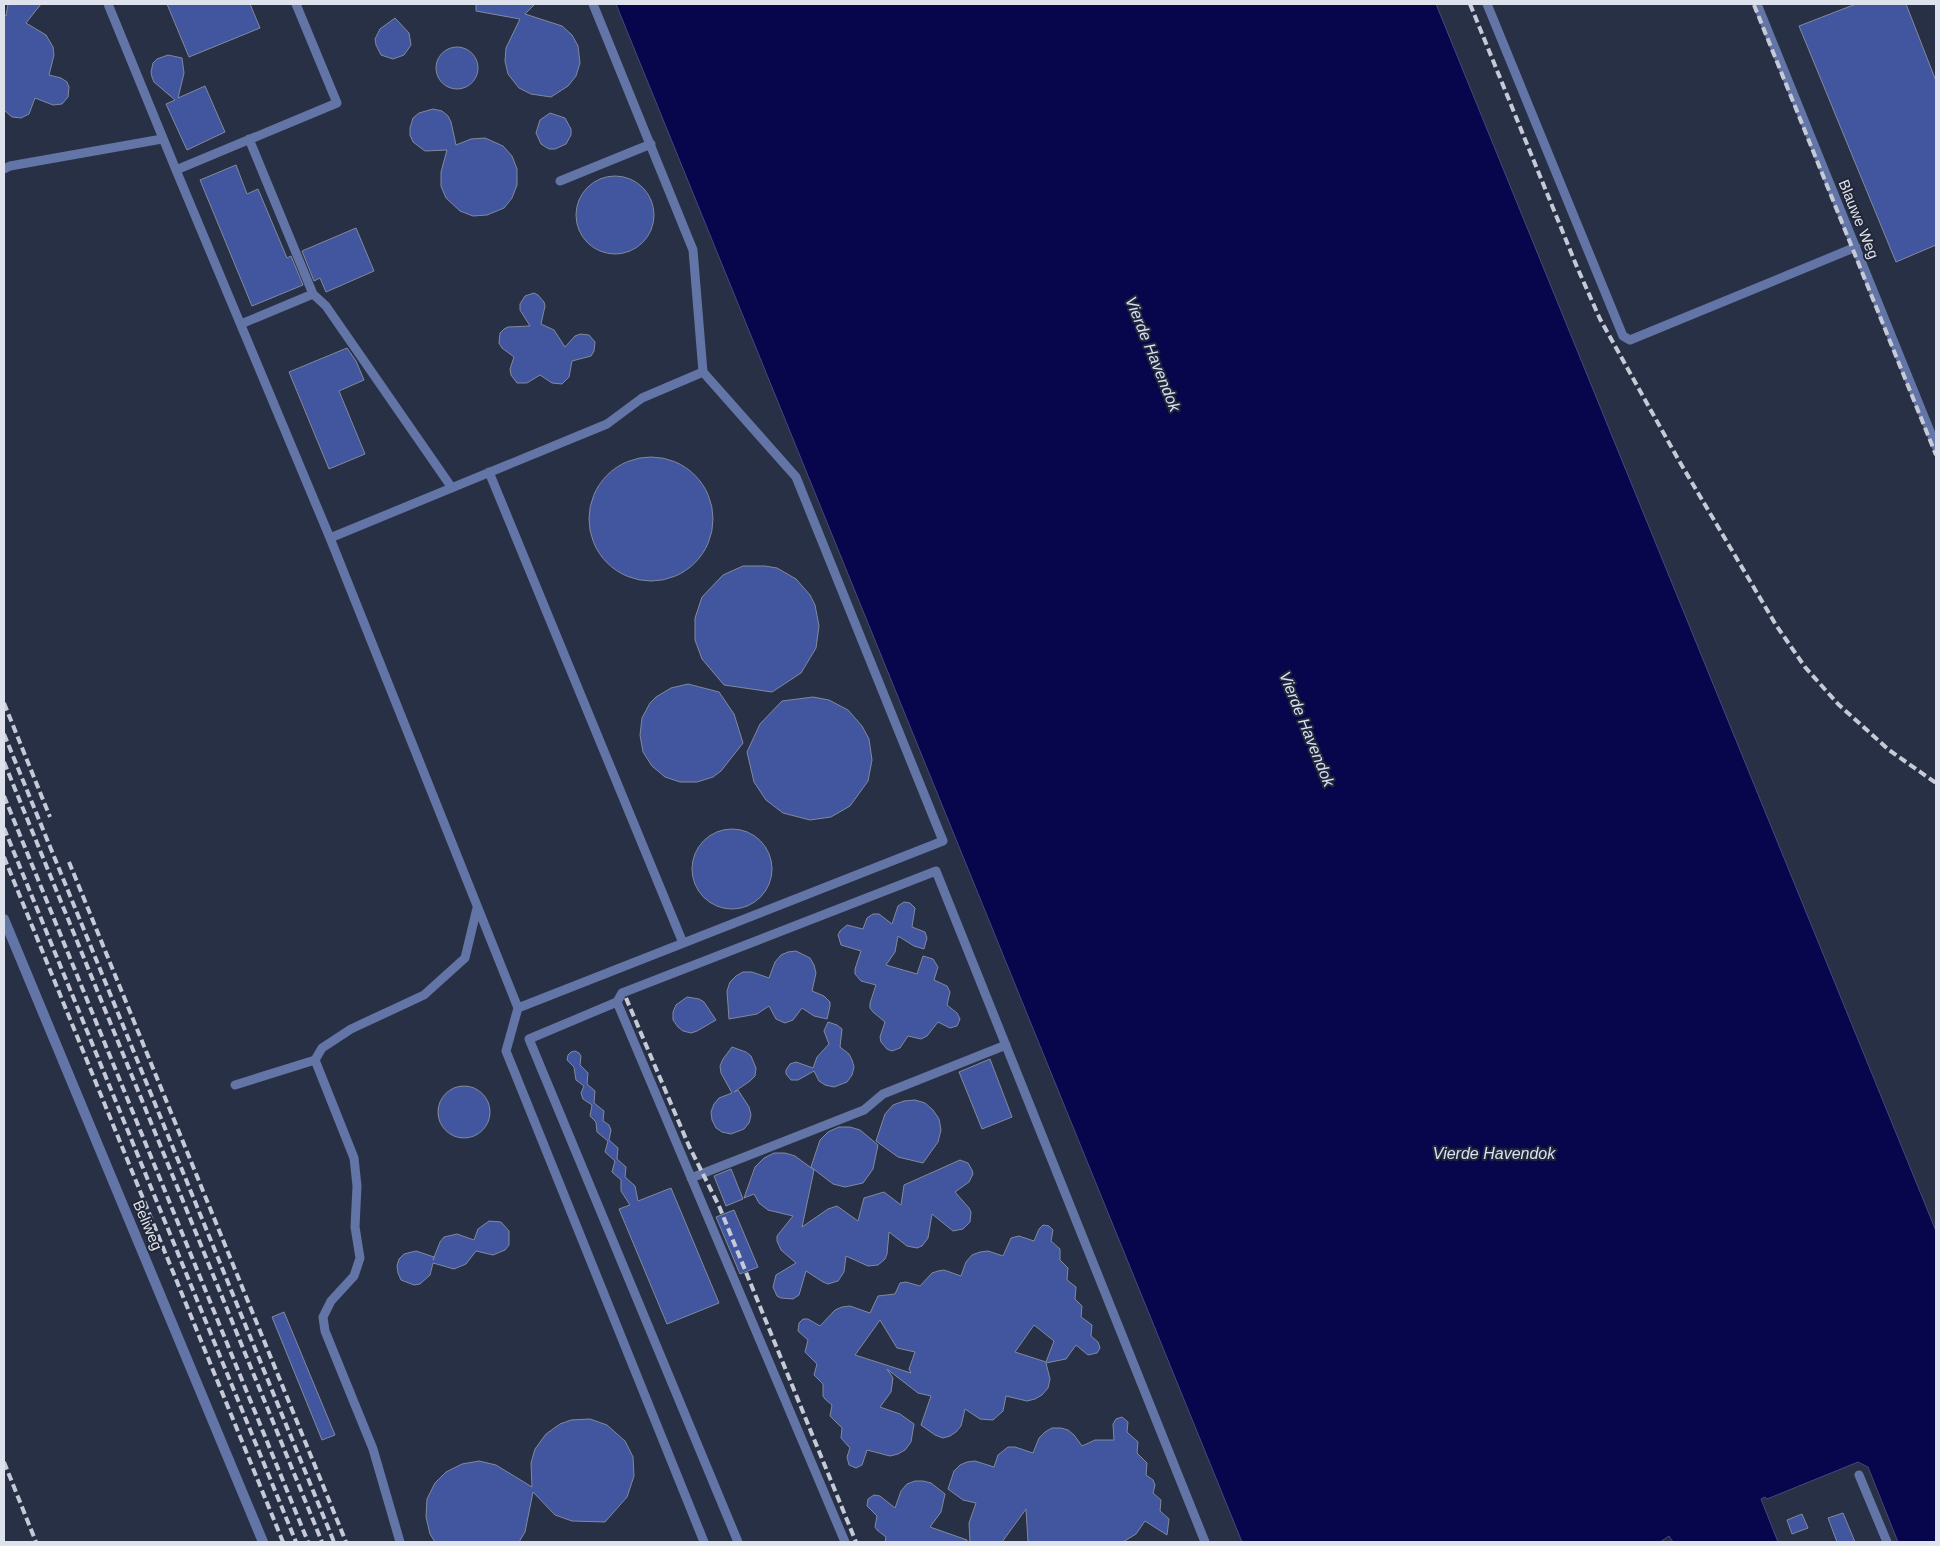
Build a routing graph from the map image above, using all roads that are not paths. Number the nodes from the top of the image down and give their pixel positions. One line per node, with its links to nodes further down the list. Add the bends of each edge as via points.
1 (108, 4): 6 (lane)
2 (296, 4): 7 (lane, via 337,103)
3 (593, 4): 8 (lane)
4 (1487, 4): 12 (lane, via 1623,336 1630,340)
5 (1757, 4): 12 (lane, Blauwe Weg)
6 (162, 139): 9 (lane); 10 (lane)
7 (249, 139): 10 (lane); 13 (lane)
8 (651, 144): 11 (lane); 15 (lane, via 693,250)
9 (6, 166)
10 (176, 170): 14 (lane)
11 (560, 181)
12 (1856, 247): 16 (lane, Blauwe Weg)
13 (313, 294): 14 (lane); 18 (lane, via 326,306)
14 (241, 324): 19 (lane)
15 (703, 372): 17 (lane, via 642,398 607,424); 22 (lane, via 796,477 943,841)
16 (1936, 446)
17 (489, 472): 18 (lane); 22 (lane)
18 (452, 488): 19 (lane)
19 (330, 538): 20 (lane)
20 (477, 908): 24 (lane); 26 (lane, via 465,958 424,995 351,1029 322,1048)
21 (4, 919): 30 (street, Beliweg)
22 (683, 943): 24 (lane)
23 (617, 1002): 25 (lane, via 622,993 936,871); 28 (lane); 33 (lane, via 529,1039)
24 (518, 1008): 32 (lane, via 506,1051)
25 (1006, 1045): 28 (lane, via 883,1094 864,1110); 35 (lane)
26 (315, 1060): 27 (lane); 31 (lane, via 354,1158 357,1186 355,1227 360,1258 354,1276 331,1301 324,1317 325,1331 372,1449)
27 (235, 1085)
28 (691, 1178): 34 (lane)
29 (1860, 1475): 36 (lane)
30 (263, 1542)
31 (400, 1542)
32 (704, 1542)
33 (738, 1542)
34 (845, 1542)
35 (1205, 1542)
36 (1887, 1542)

